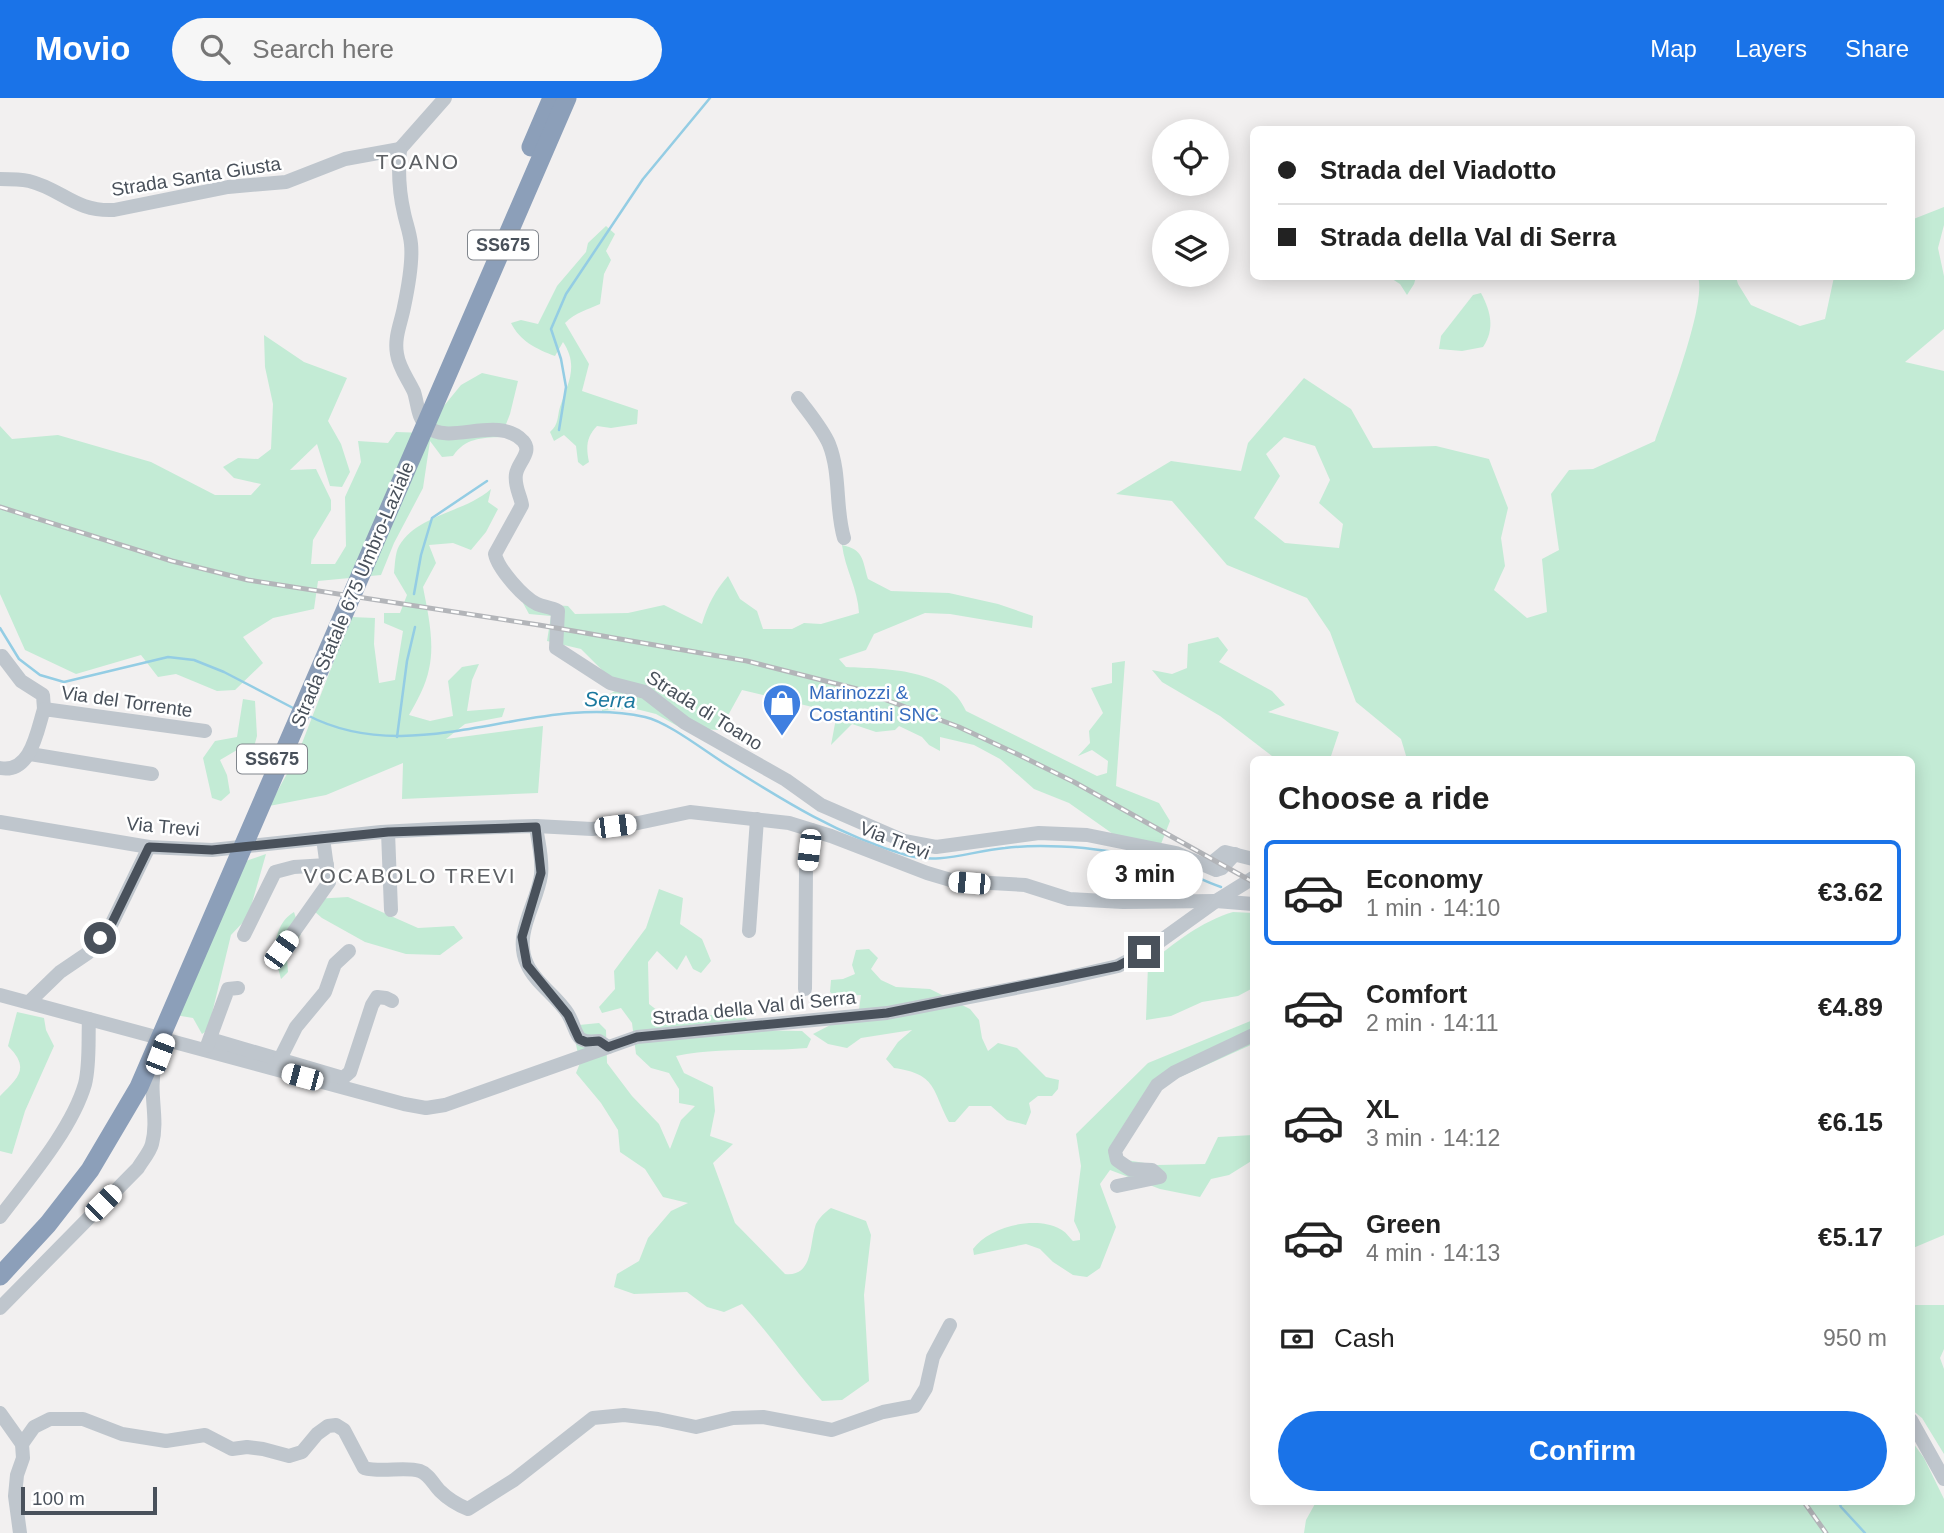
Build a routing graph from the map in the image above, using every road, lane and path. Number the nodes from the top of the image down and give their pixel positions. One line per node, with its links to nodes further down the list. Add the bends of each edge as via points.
1 (445, 98): 4 (street)
2 (552, 98): 6 (highway, Strada Statale 675 Umbro-Laziale / SS675)
3 (567, 98): 6 (highway, Strada Statale 675 Umbro-Laziale / SS675)
4 (400, 149): 5 (street, Strada Santa Giusta, via 345,159 286,183 228,187 114,210 80,206 27,181); 22 (street, Strada di Toano, via 400,194 411,245 397,357 428,428 450,433 504,431 527,445 516,474 522,505 497,549 496,561 536,604 558,611 556,648 610,683 645,692 685,723 821,805 904,841 936,847 1039,832 1087,835 1176,853 1209,865 1225,852)
5 (0, 179)
6 (434, 388): 45 (highway, Strada Statale 675 Umbro-Laziale / SS675, via 261,809 144,1075 108,1131 90,1170 30,1245)
7 (798, 398): 8 (street, via 829,443)
8 (844, 538)
9 (2, 656): 10 (street, Via del Torrente, via 21,681 43,695)
10 (44, 709): 11 (street, Via del Torrente); 12 (street, Via del Torrente)
11 (205, 731)
12 (30, 754): 13 (street); 14 (street)
13 (1, 773)
14 (152, 774)
15 (757, 819): 17 (street, Via Trevi, via 690,812 592,829); 18 (street, Via Trevi); 28 (street)
16 (0, 822): 21 (street, Via Trevi)
17 (536, 827): 19 (street, Via Trevi); 41 (street, via 541,873 522,937 527,965 568,1015 579,1039)
18 (811, 830): 25 (street, Via Trevi, via 954,881 1025,885 1069,899); 33 (street)
19 (388, 832): 20 (street, Via Trevi); 27 (street)
20 (323, 838): 21 (street, Via Trevi, via 212,850); 23 (street)
21 (149, 847): 36 (street, via 112,923 89,953 60,972)
22 (1250, 858)
23 (327, 865): 29 (street, via 275,872); 30 (street, via 329,882)
24 (1244, 883): 25 (street, Strada della Val di Serra)
25 (1216, 901): 26 (street); 41 (street, Strada della Val di Serra, via 1144,952 1106,969 887,1013 637,1037)
26 (1250, 904)
27 (391, 910)
28 (749, 931)
29 (244, 935)
30 (281, 950)
31 (349, 951): 42 (street, via 335,964 325,992 296,1027)
32 (237, 988): 40 (street, via 228,989)
33 (805, 989)
34 (0, 995): 36 (street, Strada della Val di Serra)
35 (392, 1001): 42 (street, Strada della Val di Serra, via 377,998 372,1005 350,1072 343,1077)
36 (29, 1002): 37 (street, Strada della Val di Serra)
37 (89, 1019): 39 (street, Strada della Val di Serra); 44 (street, via 86,1074 79,1100 41,1163)
38 (1250, 1036): 43 (street, via 1157,1085 1115,1151 1117,1160 1130,1169 1152,1170 1160,1177)
39 (166, 1040): 40 (street, Strada della Val di Serra); 47 (street, via 151,1082 152,1145 138,1168)
40 (208, 1045): 41 (street, Strada della Val di Serra, via 425,1108); 42 (street, Strada della Val di Serra)
41 (608, 1047)
42 (280, 1059)
43 (1117, 1186)
44 (0, 1217)
45 (7, 1264): 46 (highway, Strada Statale 675 Umbro-Laziale / SS675)
46 (0, 1276)
47 (0, 1308)
48 (950, 1325): 51 (street, via 915,1406 832,1430 762,1417 696,1427 624,1415 593,1418 514,1480 468,1508 441,1492 418,1470 378,1472 365,1468 344,1430 336,1425 328,1426 302,1452 289,1456 263,1448 232,1449 205,1435 166,1441 122,1434 83,1419 50,1419 34,1427)
49 (0, 1413): 51 (street)
50 (1915, 1427): 52 (street)
51 (22, 1444): 53 (street, via 15,1496)
52 (1944, 1479)
53 (20, 1533)

